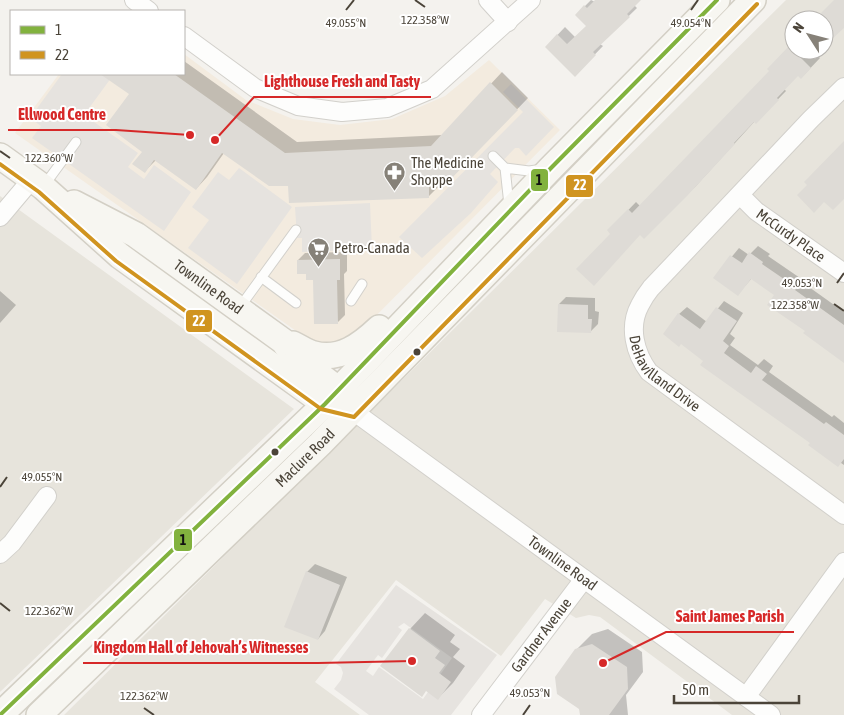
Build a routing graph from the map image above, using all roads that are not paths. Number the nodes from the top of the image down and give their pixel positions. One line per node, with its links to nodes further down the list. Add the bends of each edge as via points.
1 (134, 0): 6 (street)
2 (488, 0): 7 (street)
3 (531, 0): 7 (street)
4 (717, 0): 14 (main road, Maclure Road)
5 (753, 0): 29 (main road, Maclure Road)
6 (148, 10)
7 (508, 22): 8 (street, via 432,89 387,108 342,112 298,106 255,88)
8 (185, 37)
9 (844, 87): 16 (street, DeHavilland Drive)
10 (76, 142): 15 (lane)
11 (0, 156): 15 (main road, Townline Road)
12 (493, 156): 13 (lane)
13 (505, 168): 14 (lane, via 529,171); 17 (lane)
14 (551, 168): 17 (main road, Maclure Road)
15 (38, 183): 18 (street); 26 (main road, Townline Road, via 136,235); 28 (main road, Townline Road, via 120,256)
16 (740, 195): 20 (street, McCurdy Place, via 756,210); 31 (street, DeHavilland Drive, via 651,288 639,305 634,334 640,360 660,381)
17 (508, 212): 25 (main road, Maclure Road)
18 (0, 217)
19 (296, 230): 21 (lane)
20 (844, 272)
21 (261, 278): 24 (lane); 26 (lane)
22 (362, 284): 23 (lane)
23 (351, 301)
24 (296, 302)
25 (419, 305): 27 (main road, via 398,311 362,344 340,354 314,354); 28 (main road, Maclure Road)
26 (238, 309): 27 (main road, Townline Road)
27 (283, 341): 28 (main road, Townline Road)
28 (332, 397): 29 (main road, Townline Road); 36 (main road, Maclure Road)
29 (353, 411): 34 (street, Townline Road); 37 (main road, Maclure Road)
30 (47, 496): 32 (street)
31 (844, 515)
32 (0, 554)
33 (844, 562): 35 (street)
34 (584, 579): 35 (street, Townline Road); 38 (street, Gardner Avenue)
35 (746, 697): 39 (street, Townline Road)
36 (0, 715)
37 (39, 715)
38 (482, 715)
39 (771, 715)

